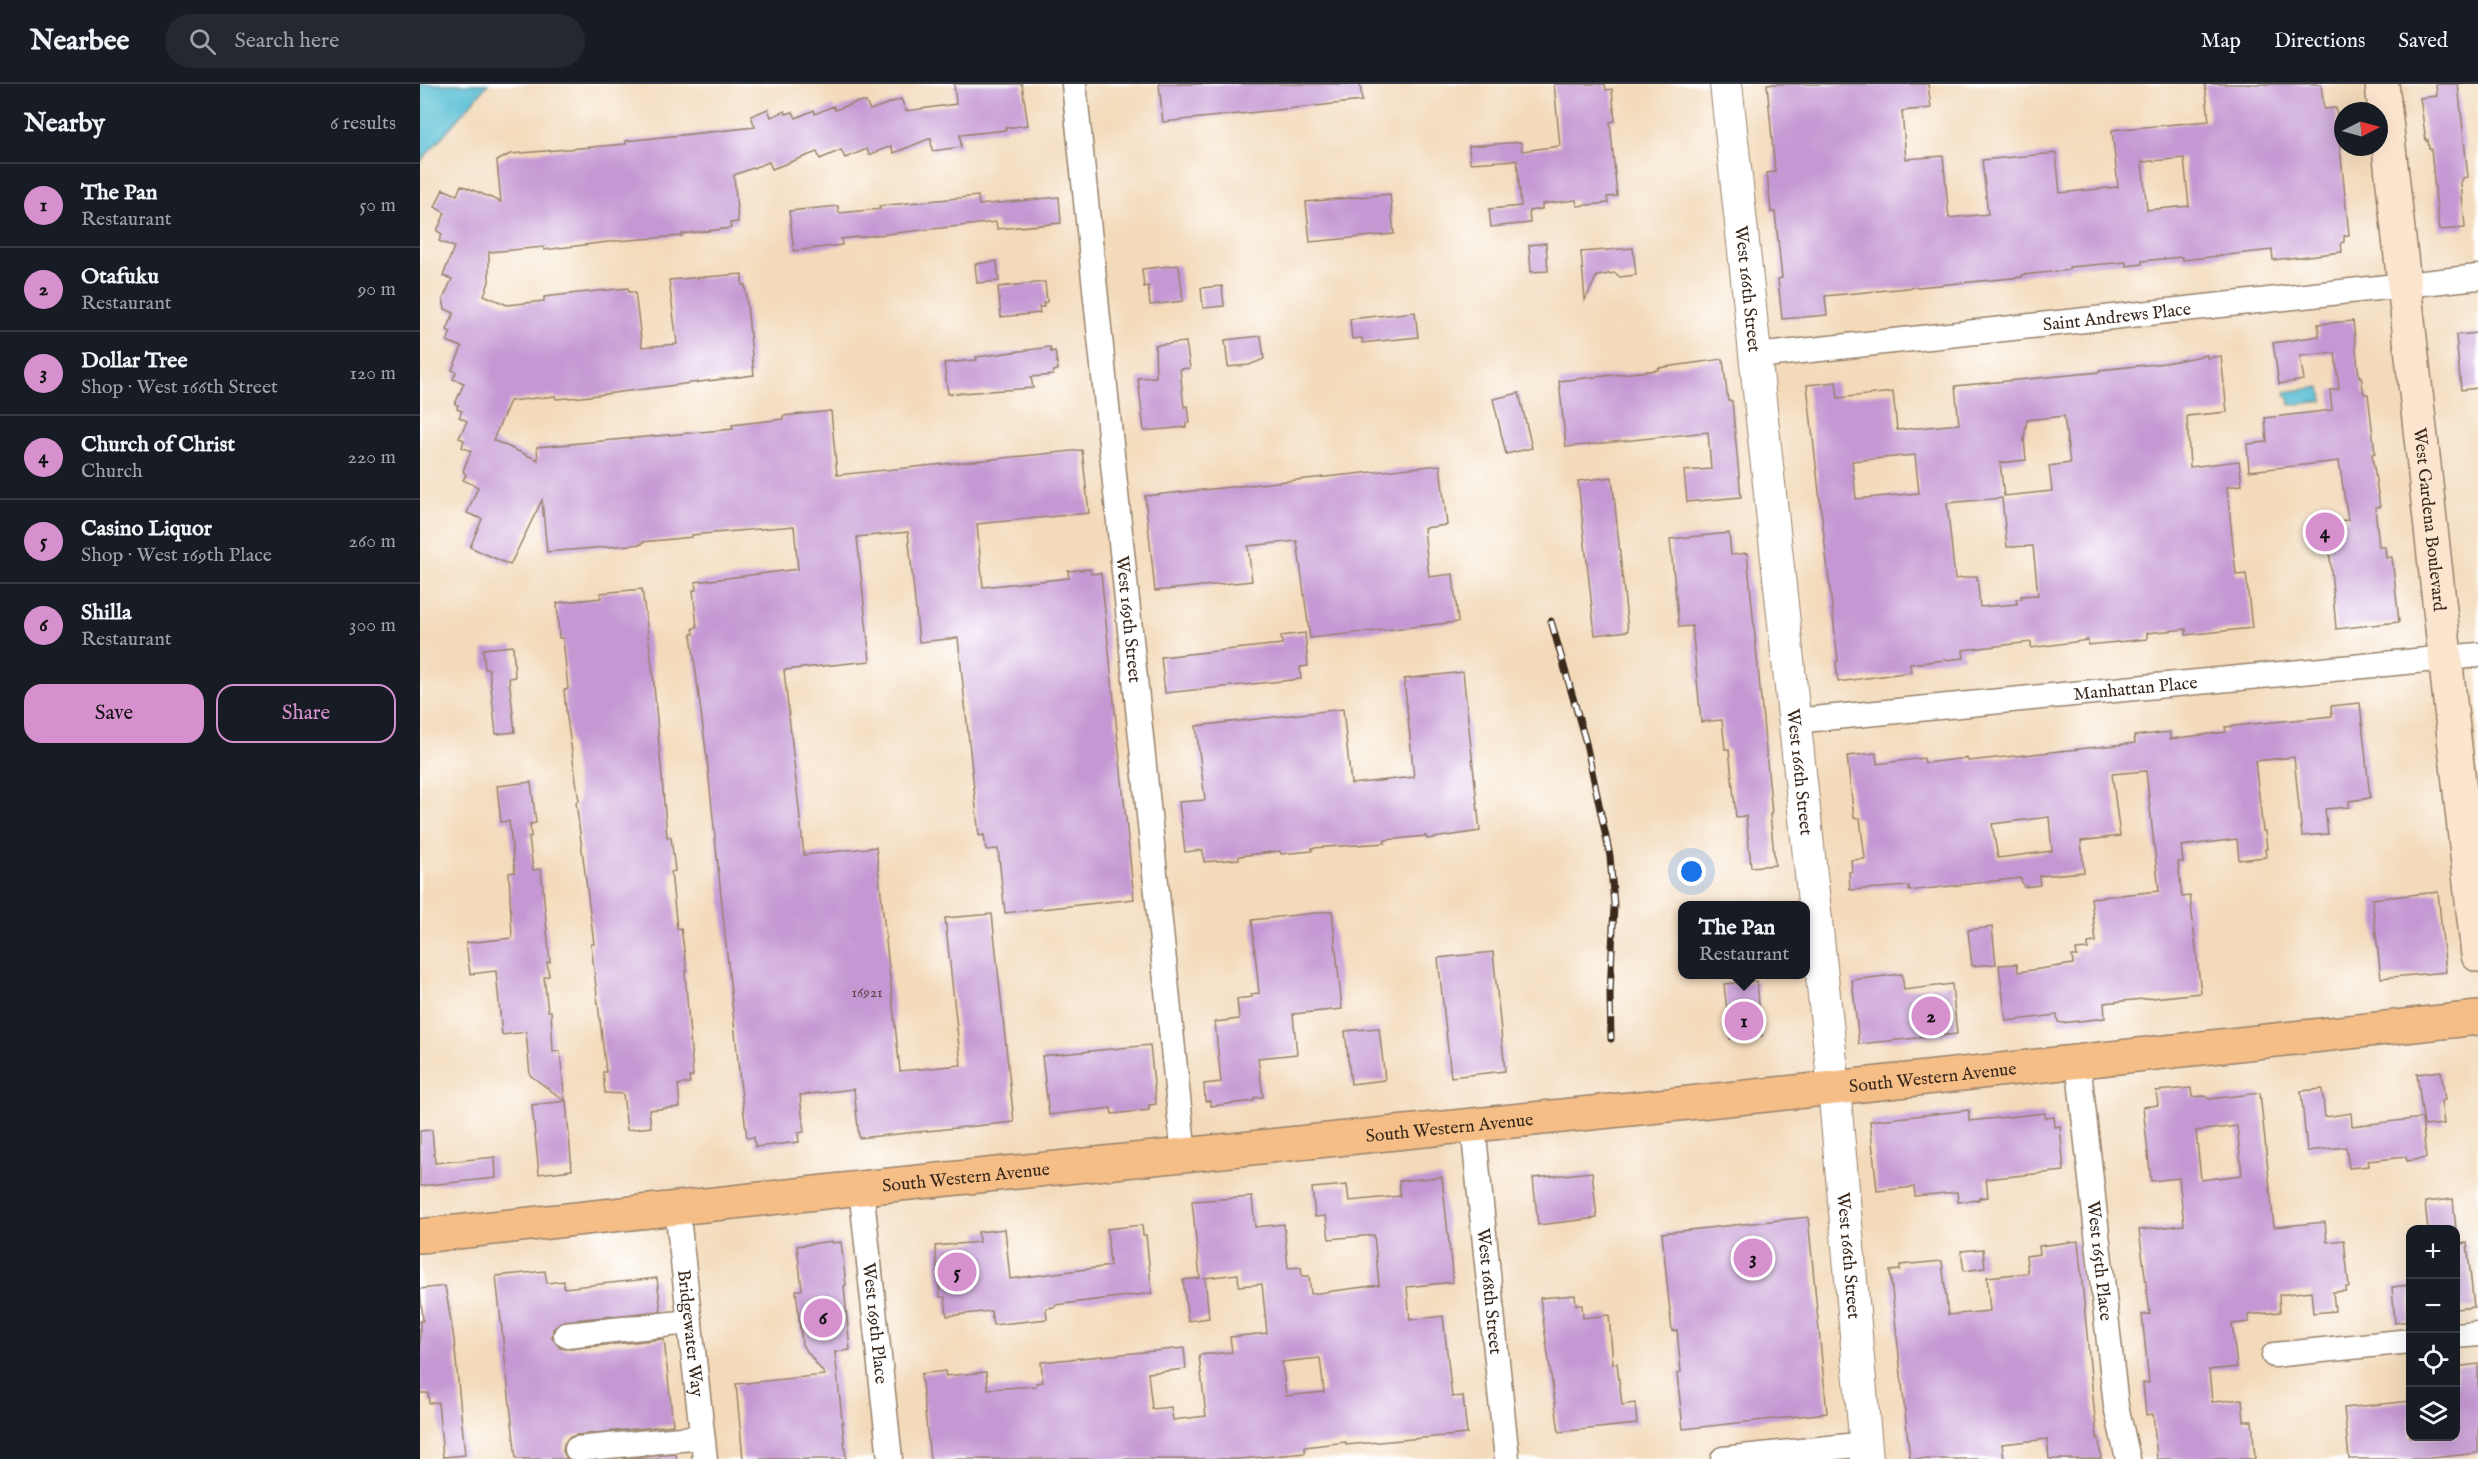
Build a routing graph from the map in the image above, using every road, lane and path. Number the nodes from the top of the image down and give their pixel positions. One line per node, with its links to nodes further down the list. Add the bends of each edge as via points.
1 (1074, 84): 15 (street, West 169th Street)
2 (1726, 84): 6 (street, West 166th Street)
3 (2382, 84): 5 (main road, West Gardena Boulevard)
4 (2478, 277): 5 (street, Saint Andrews Place)
5 (2404, 286): 6 (street, Saint Andrews Place); 8 (main road, West Gardena Boulevard)
6 (1756, 356): 9 (street, West 166th Street)
7 (2478, 655): 8 (street, Manhattan Place)
8 (2445, 658): 9 (street, Manhattan Place); 10 (main road, West Gardena Boulevard)
9 (1793, 721): 13 (street, West 166th Street)
10 (2478, 955)
11 (2478, 1018): 12 (main road, South Western Avenue)
12 (2078, 1060): 13 (main road, South Western Avenue); 31 (street, West 165th Place, via 2116,1406)
13 (1834, 1088): 14 (main road, South Western Avenue); 27 (street, West 166th Street)
14 (1473, 1126): 15 (main road, South Western Avenue); 29 (street, West 168th Street)
15 (1184, 1156): 16 (main road, South Western Avenue)
16 (861, 1188): 17 (main road, South Western Avenue); 28 (street, West 169th Place)
17 (677, 1208): 18 (main road, South Western Avenue); 19 (street, Bridgewater Way)
18 (420, 1236)
19 (690, 1322): 21 (street); 25 (street, Bridgewater Way)
20 (2478, 1334): 22 (street)
21 (566, 1335)
22 (2460, 1336)
23 (2406, 1341): 24 (street)
24 (2274, 1355)
25 (704, 1448): 26 (street)
26 (577, 1449)
27 (1867, 1452): 30 (street)
28 (890, 1459)
29 (1507, 1459)
30 (1722, 1459)
31 (2128, 1459)

